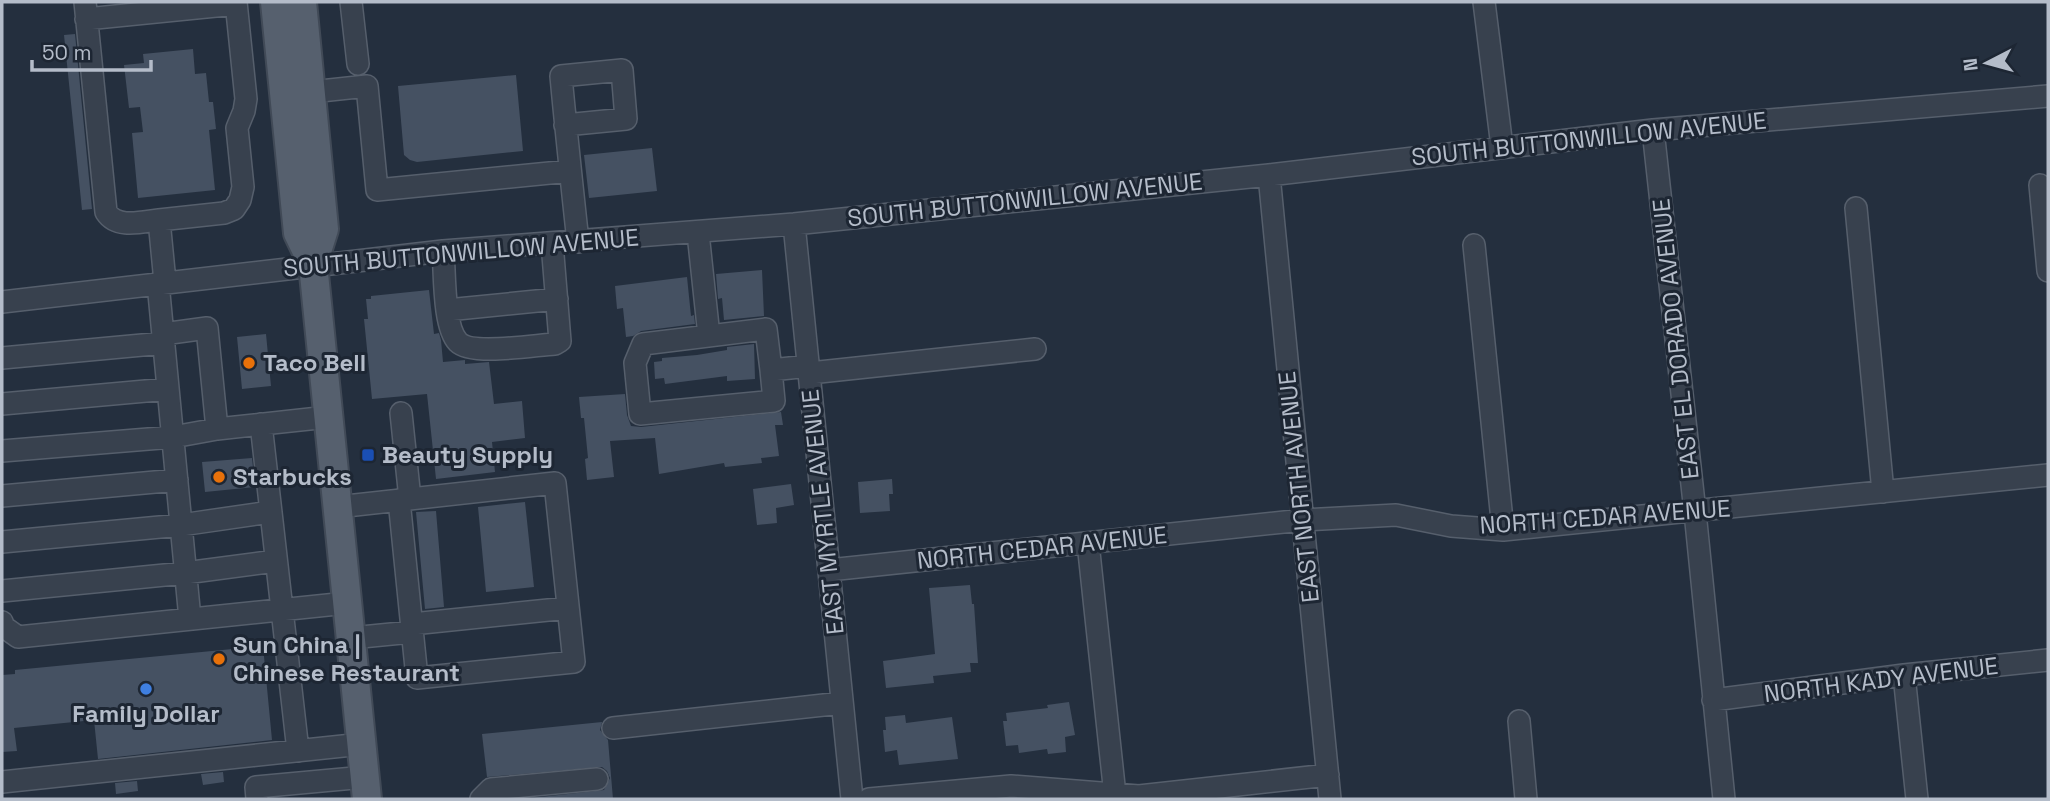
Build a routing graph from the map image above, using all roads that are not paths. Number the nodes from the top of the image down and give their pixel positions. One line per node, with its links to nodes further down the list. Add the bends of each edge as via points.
1 (275, 2): 25 (main road, via 298,233)
2 (288, 2): 9 (main road, via 293,42)
3 (302, 2): 9 (main road)
4 (352, 2): 8 (street)
5 (1485, 2): 13 (street)
6 (236, 3): 7 (street); 18 (street, via 246,99 237,128 243,187 240,200 224,213)
7 (85, 11): 18 (street, via 106,212 122,223)
8 (358, 64)
9 (311, 87): 14 (street, via 367,86 377,190); 25 (main road, via 324,229)
10 (2048, 96): 12 (street, SOUTH BUTTONWILLOW AVENUE)
11 (565, 125): 14 (street)
12 (1653, 130): 13 (street, SOUTH BUTTONWILLOW AVENUE); 52 (street, EAST EL DORADO AVENUE)
13 (1502, 147): 15 (street, SOUTH BUTTONWILLOW AVENUE)
14 (570, 171): 21 (street)
15 (1269, 175): 19 (street, SOUTH BUTTONWILLOW AVENUE); 53 (street, EAST NORTH AVENUE)
16 (2040, 185): 26 (street)
17 (1856, 208): 47 (street)
18 (159, 220): 27 (street)
19 (794, 224): 20 (street, SOUTH BUTTONWILLOW AVENUE); 35 (street, EAST MYRTLE AVENUE)
20 (698, 233): 21 (street, SOUTH BUTTONWILLOW AVENUE); 31 (street)
21 (578, 242): 22 (street, SOUTH BUTTONWILLOW AVENUE)
22 (552, 243): 24 (street, SOUTH BUTTONWILLOW AVENUE); 28 (street)
23 (1474, 244): 55 (street)
24 (443, 251): 25 (street, SOUTH BUTTONWILLOW AVENUE); 30 (street)
25 (313, 264): 27 (street, SOUTH BUTTONWILLOW AVENUE); 40 (main road)
26 (2048, 271)
27 (162, 283): 29 (street, SOUTH BUTTONWILLOW AVENUE); 32 (street)
28 (557, 299): 30 (street); 30 (street, via 561,341 555,344 471,349 459,343)
29 (2, 302)
30 (447, 310)
31 (709, 336): 36 (street, via 766,329); 36 (street, via 643,344 635,363 640,414 774,401)
32 (163, 338): 34 (street); 37 (street); 42 (street, via 207,328)
33 (1035, 349): 35 (street)
34 (2, 358)
35 (809, 369): 36 (street); 59 (street, EAST MYRTLE AVENUE)
36 (771, 370)
37 (168, 389): 38 (street); 43 (street)
38 (2, 404)
39 (401, 413): 49 (street)
40 (328, 417): 41 (street); 50 (main road)
41 (261, 424): 42 (street); 51 (street)
42 (217, 429): 43 (street)
43 (173, 436): 44 (street); 46 (street)
44 (2, 451)
45 (2048, 475): 47 (street, NORTH CEDAR AVENUE)
46 (177, 480): 48 (street); 54 (street)
47 (1883, 492): 52 (street, NORTH CEDAR AVENUE)
48 (2, 496)
49 (404, 500): 50 (street); 63 (street, via 555,483); 67 (street)
50 (338, 507): 62 (main road)
51 (270, 512): 54 (street); 58 (street)
52 (1695, 512): 55 (street, NORTH CEDAR AVENUE); 71 (street, EAST EL DORADO AVENUE)
53 (1303, 520): 55 (street, NORTH CEDAR AVENUE, via 1396,515); 57 (street, NORTH CEDAR AVENUE); 77 (street, EAST NORTH AVENUE)
54 (181, 525): 56 (street); 60 (street)
55 (1503, 530)
56 (2, 542)
57 (1088, 542): 59 (street, NORTH CEDAR AVENUE); 82 (street)
58 (275, 561): 60 (street); 64 (street)
59 (829, 570): 72 (street, EAST MYRTLE AVENUE)
60 (185, 573): 61 (street); 65 (street)
61 (2, 591)
62 (347, 603): 64 (street); 68 (main road)
63 (568, 608): 67 (street); 67 (street, via 574,662 417,678)
64 (283, 609): 65 (street); 76 (street)
65 (190, 619): 66 (street, via 18,637)
66 (2, 622)
67 (412, 628): 68 (street)
68 (351, 638): 75 (main road)
69 (2048, 660): 70 (street, NORTH KADY AVENUE)
70 (1904, 675): 71 (street, NORTH KADY AVENUE); 89 (street)
71 (1713, 700): 88 (street, EAST EL DORADO AVENUE)
72 (842, 703): 74 (street); 84 (street, EAST MYRTLE AVENUE)
73 (1518, 721): 87 (street)
74 (613, 728)
75 (362, 744): 76 (street); 80 (main road)
76 (298, 751): 79 (street)
77 (1328, 775): 82 (street); 86 (street, EAST NORTH AVENUE)
78 (597, 779): 83 (street, via 491,789)
79 (2, 782)
80 (366, 788): 81 (street)
81 (257, 793)
82 (1115, 795): 85 (street, via 1011,786)
83 (481, 799)
84 (852, 799)
85 (869, 799)
86 (1330, 799)
87 (1526, 799)
88 (1724, 799)
89 (1917, 799)

